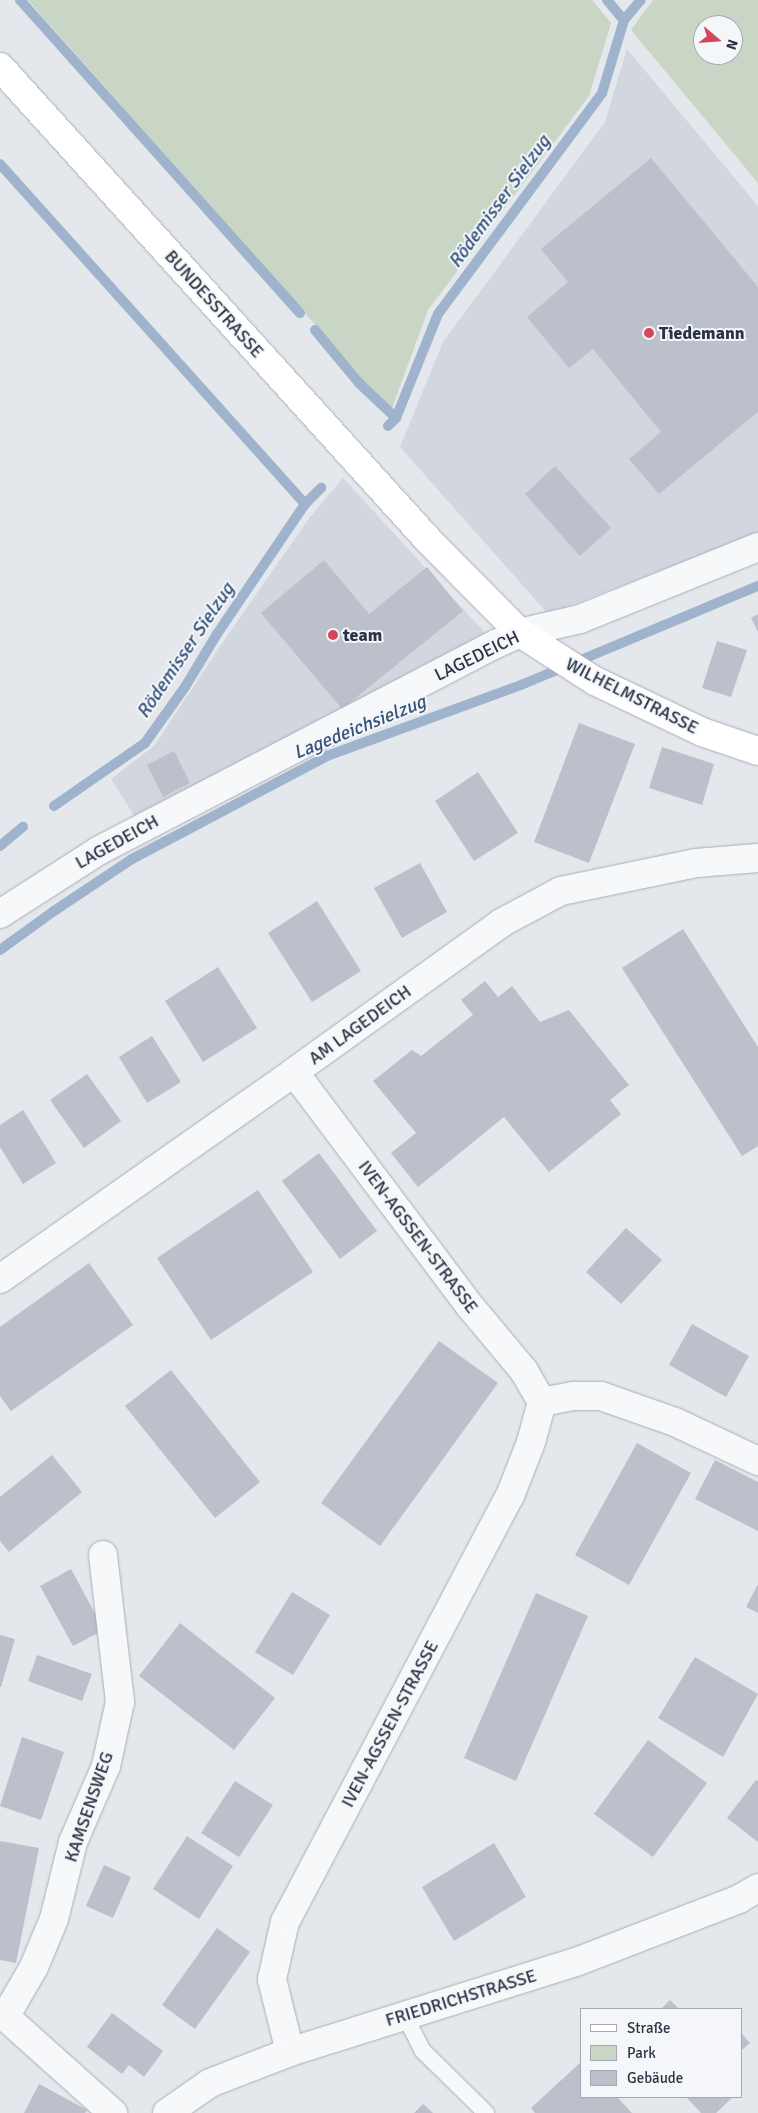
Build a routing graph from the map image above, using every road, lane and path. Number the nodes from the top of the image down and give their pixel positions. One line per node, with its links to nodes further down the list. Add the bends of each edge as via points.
1 (0, 67): 2 (street, BUNDESSTRASSE)
2 (429, 541): 4 (street, WILHELMSTRASSE)
3 (758, 547): 4 (street, LAGEDEICH, via 580,619)
4 (520, 633): 5 (street, WILHELMSTRASSE, via 596,681 702,732); 7 (street, LAGEDEICH, via 98,851)
5 (758, 751)
6 (758, 858): 8 (street, AM LAGEDEICH, via 696,863 561,891 501,923)
7 (0, 914)
8 (294, 1072): 9 (street, AM LAGEDEICH); 10 (street, IVEN-AGSSEN-STRASSE, via 469,1305 524,1371)
9 (0, 1279)
10 (542, 1402): 11 (street, via 574,1396 601,1396 675,1422); 16 (street, IVEN-AGSSEN-STRASSE, via 510,1496 286,1922 272,1979)
11 (758, 1461)
12 (103, 1555): 14 (street, KAMSENSWEG, via 120,1702 106,1766 74,1842 54,1919 34,1967)
13 (758, 1888): 15 (street, FRIEDRICHSTRASSE, via 677,1924 576,1962)
14 (2, 2015): 17 (street, KAMSENSWEG)
15 (405, 2016): 16 (street, FRIEDRICHSTRASSE); 19 (lane, via 422,2050)
16 (290, 2052): 18 (street, FRIEDRICHSTRASSE, via 210,2083)
17 (113, 2113)
18 (167, 2113)
19 (486, 2113)

